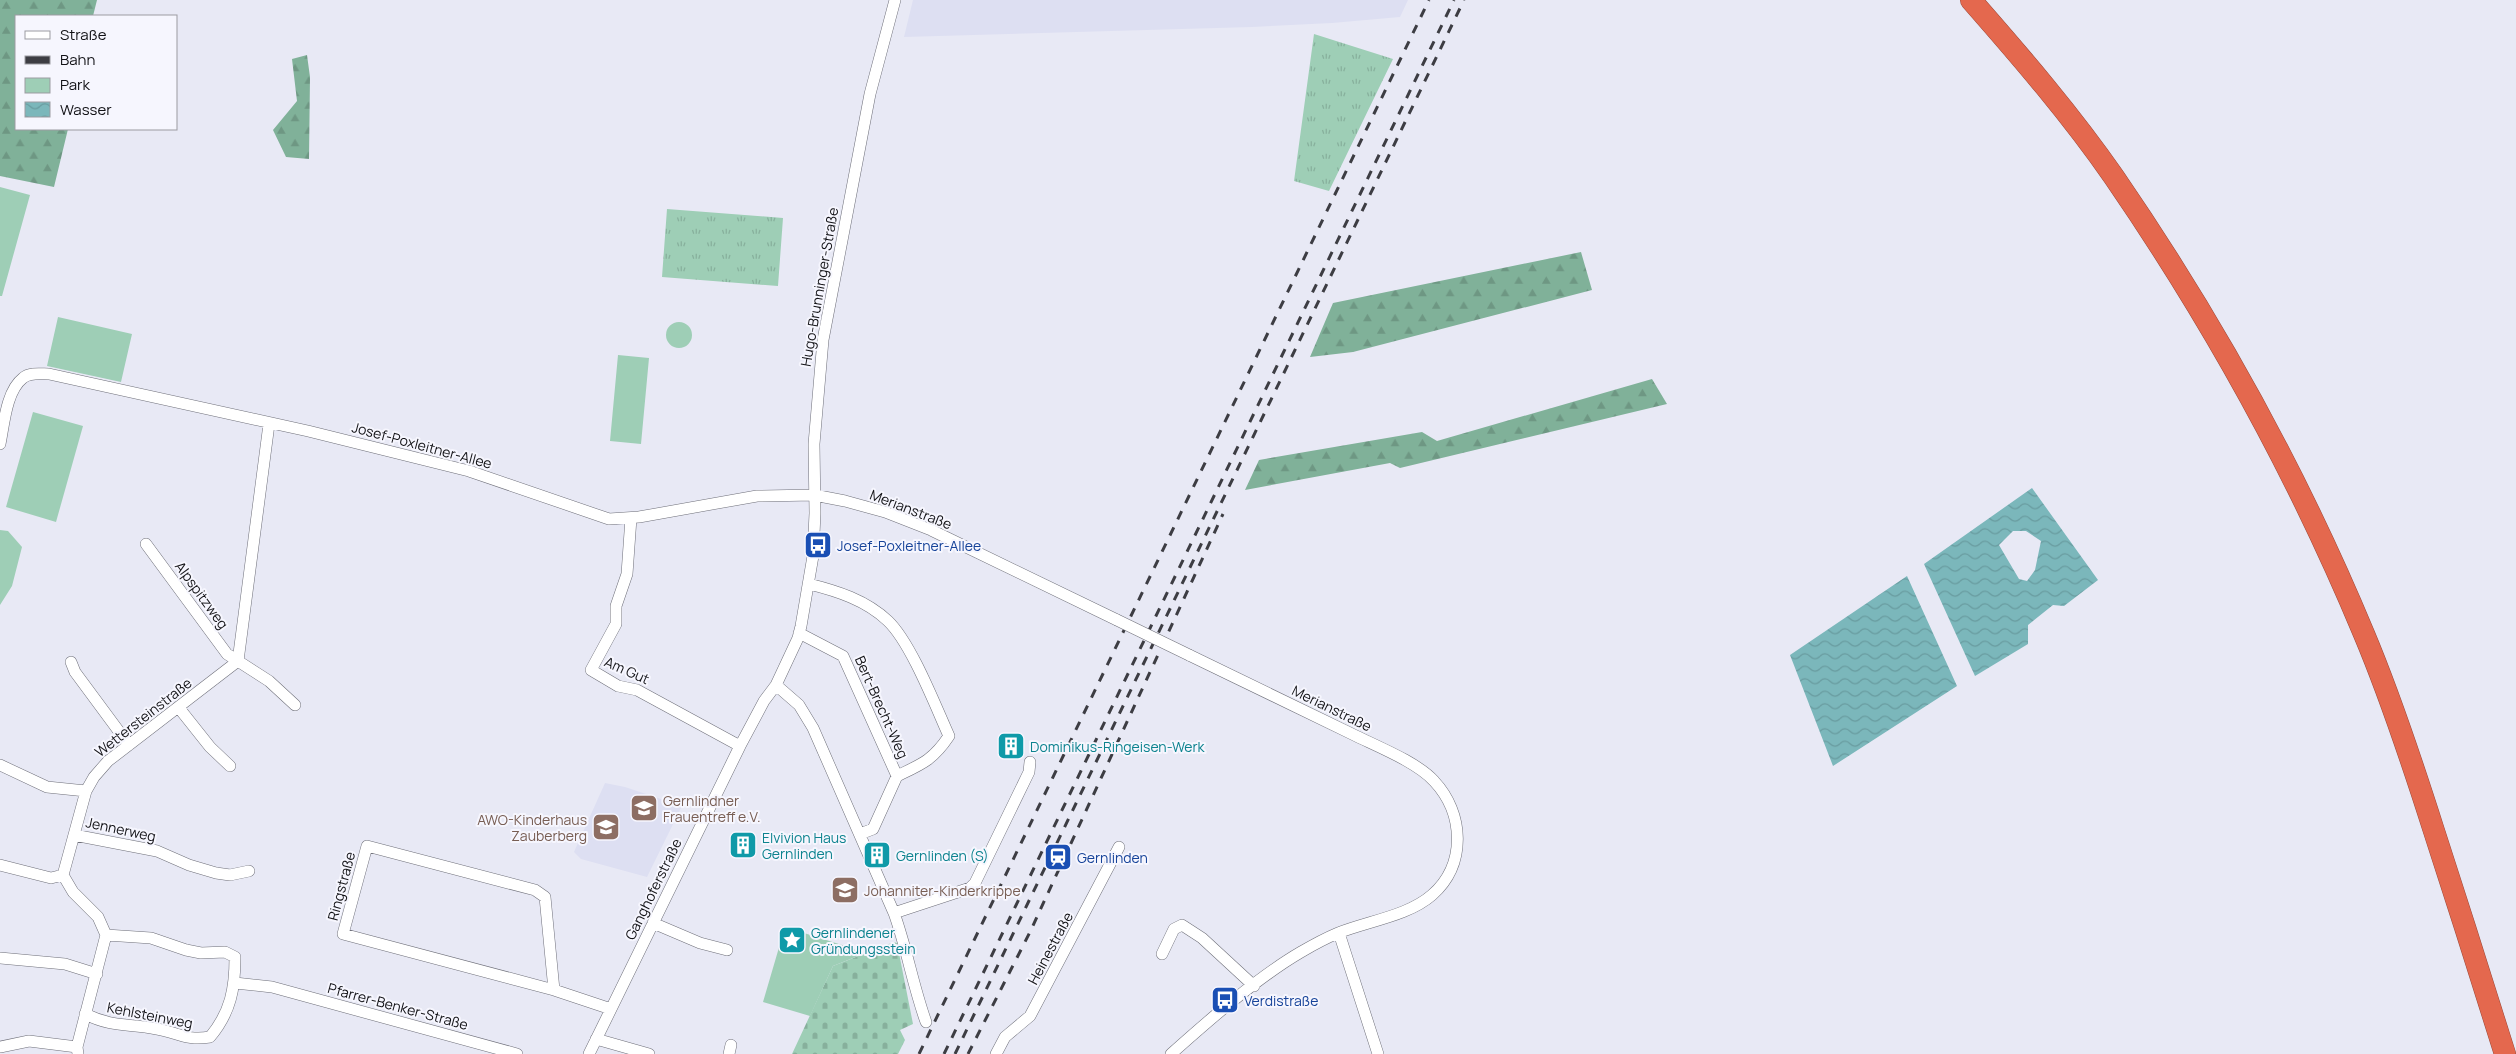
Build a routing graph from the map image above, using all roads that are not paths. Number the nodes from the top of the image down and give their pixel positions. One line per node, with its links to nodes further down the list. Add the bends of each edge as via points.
1 (895, 0): 5 (street, Hugo-Brunninger-Straße, via 870,94 823,340 814,444)
2 (1972, 0): 51 (highway, via 2033,71 2113,176 2204,316 2260,413 2365,635 2409,754)
3 (269, 424): 4 (street, Josef-Poxleitner-Allee, via 34,373 22,378 12,395); 6 (street, Josef-Poxleitner-Allee, via 469,471 609,518); 10 (street)
4 (0, 444)
5 (814, 495): 6 (street, Josef-Poxleitner-Allee, via 757,496); 8 (street, Hugo-Brunninger-Straße); 30 (street, Merianstraße, bridge, via 885,512 931,530 1400,758 1433,779 1447,797 1457,825 1459,846 1451,870 1432,895 1401,913)
6 (631, 518): 16 (street, Am Gut, via 627,574 616,606 616,624 591,670 618,686 636,690)
7 (146, 544): 10 (street, Alpspitzweg, via 227,654)
8 (809, 584): 9 (street, Hugo-Brunninger-Straße); 20 (street, via 858,600 889,622 903,641 949,736 938,754 928,762)
9 (799, 633): 12 (street, Hugo-Brunninger-Straße); 20 (street, Bert-Brecht-Weg, via 843,656)
10 (238, 661): 13 (street, Alpspitzweg, via 269,681); 14 (street, Wettersteinstraße)
11 (71, 662): 15 (street)
12 (776, 685): 16 (street, Ganghoferstraße); 22 (street, via 807,716)
13 (295, 706)
14 (179, 708): 15 (street, Wettersteinstraße); 19 (street)
15 (129, 745): 21 (street, Wettersteinstraße, via 108,761)
16 (740, 746): 29 (street, Ganghoferstraße)
17 (1030, 762): 28 (street, via 975,883 970,888)
18 (0, 765): 21 (street, via 47,787)
19 (230, 766)
20 (896, 776): 22 (street, Bert-Brecht-Weg, via 873,829)
21 (86, 791): 23 (street, Wettersteinstraße)
22 (860, 834): 28 (street)
23 (74, 835): 26 (street, Jennerweg, via 157,851 216,873 230,875); 27 (street, Wettersteinstraße)
24 (1119, 847): 48 (street, Heinestraße, via 1030,1016 1005,1036)
25 (0, 865): 27 (street, via 51,878)
26 (249, 871)
27 (63, 875): 31 (street, via 73,892 98,917)
28 (894, 913): 41 (street)
29 (653, 923): 32 (street, via 700,943); 39 (street, Ganghoferstraße)
30 (1339, 933): 37 (street, Merianstraße, via 1301,952); 50 (street)
31 (106, 935): 35 (street); 36 (street, Kehlsteinweg, via 151,938 201,953 225,952 235,957)
32 (727, 950)
33 (1162, 954): 37 (street, via 1174,929 1182,925 1202,938)
34 (0, 958): 35 (street, via 65,964)
35 (97, 974): 40 (street)
36 (235, 983): 40 (street, Kehlsteinweg, via 221,1024 210,1037 194,1040 158,1029 104,1023); 45 (street, Pfarrer-Benker-Straße, via 272,988)
37 (1254, 986): 49 (street, Merianstraße)
38 (554, 990): 38 (street, Ringstraße, via 343,934 367,846 535,890 545,897); 39 (street, Ringstraße)
39 (611, 1008): 42 (street, Ganghoferstraße)
40 (85, 1014): 44 (street)
41 (926, 1022)
42 (596, 1039): 46 (street, Ganghoferstraße); 47 (street)
43 (0, 1047): 44 (street, via 29,1041)
44 (78, 1050)
45 (517, 1054)
46 (589, 1054)
47 (649, 1054)
48 (996, 1054)
49 (1171, 1054)
50 (1378, 1054)
51 (2505, 1054)

